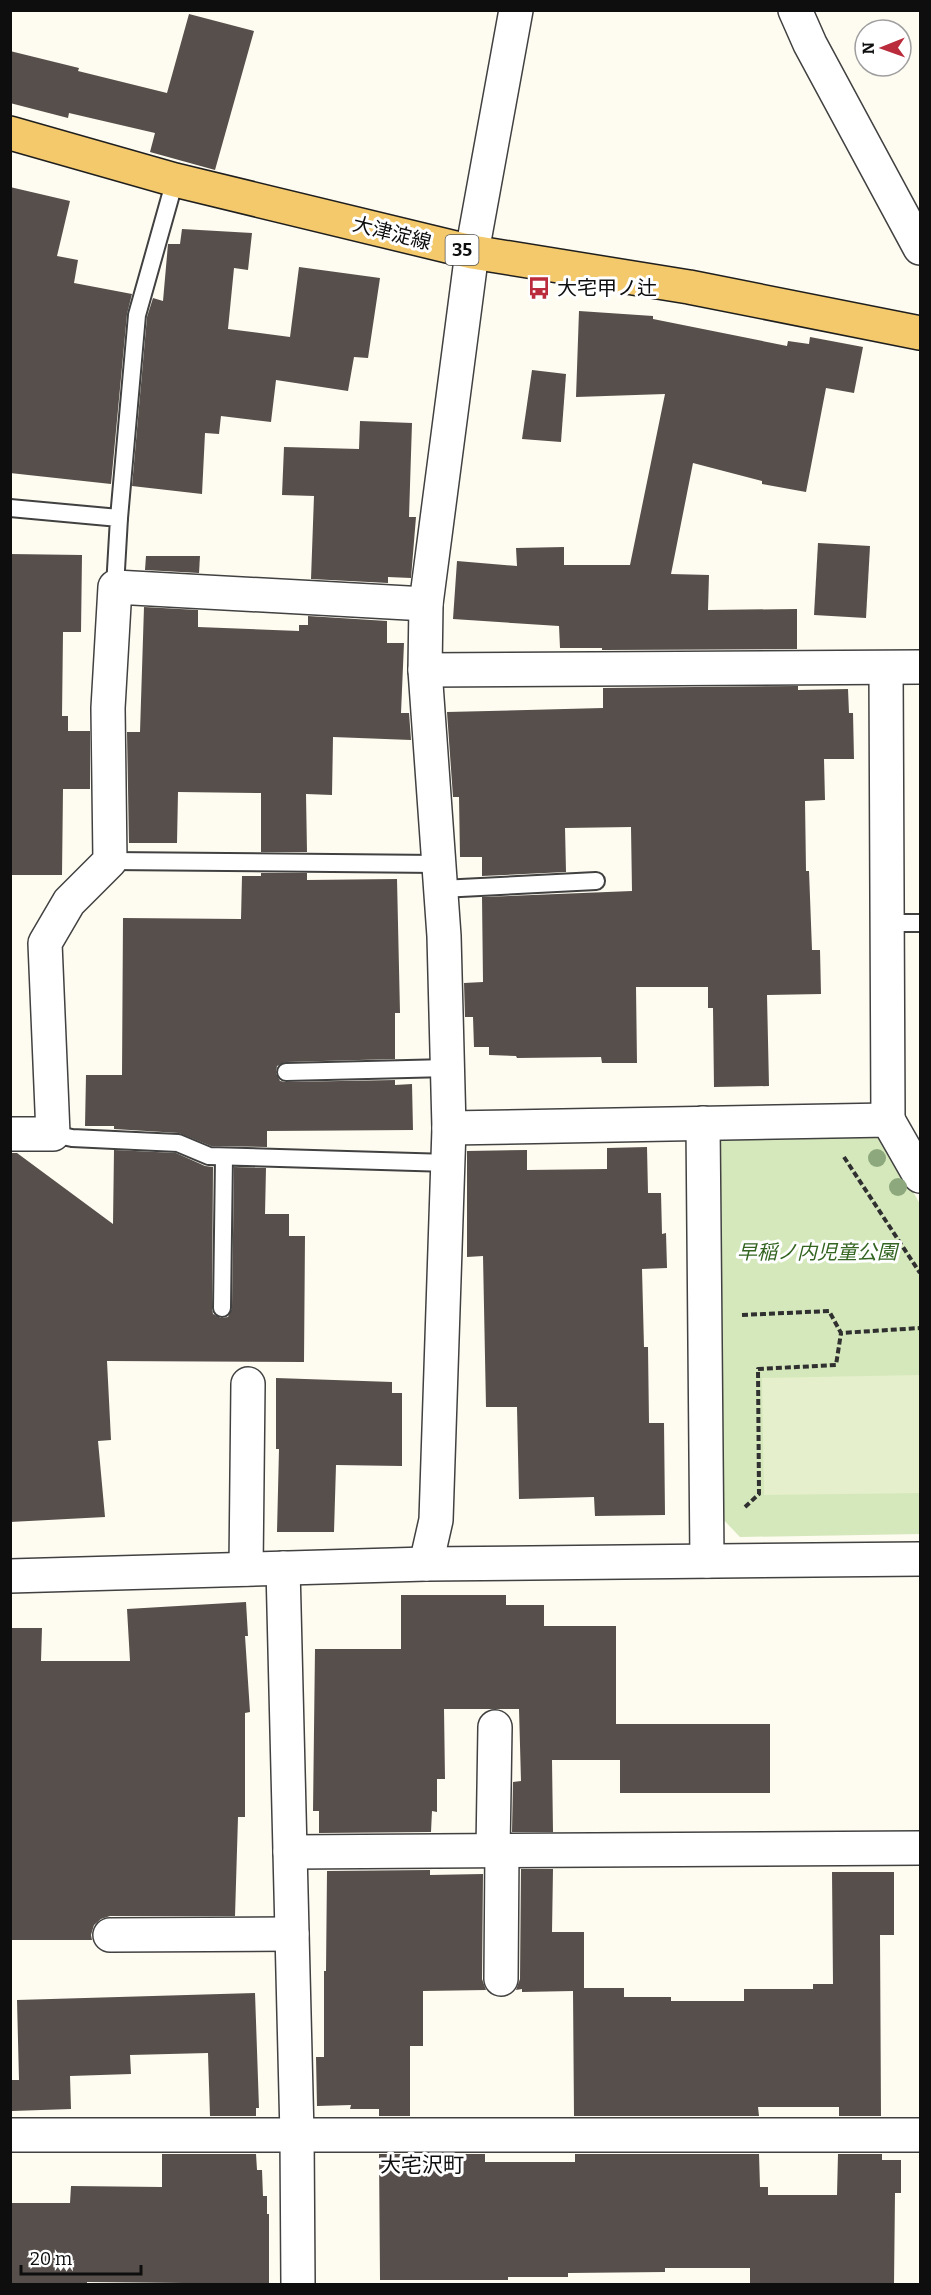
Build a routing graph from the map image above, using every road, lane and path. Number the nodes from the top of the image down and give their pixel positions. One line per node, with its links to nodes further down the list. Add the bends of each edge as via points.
1 (516, 10): 6 (street)
2 (795, 10): 5 (street)
3 (10, 133): 4 (main road, 大津淀線 / 35)
4 (175, 180): 6 (main road, 大津淀線 / 35); 9 (lane, via 137,315)
5 (921, 248)
6 (472, 252): 7 (main road, 大津淀線 / 35, via 689,287); 11 (street)
7 (921, 333)
8 (10, 508): 9 (lane)
9 (119, 518): 10 (lane)
10 (115, 587): 11 (street); 15 (street, via 108,708)
11 (426, 604): 14 (street)
12 (921, 667): 13 (street)
13 (886, 668): 14 (street); 18 (street)
14 (425, 670): 16 (street)
15 (110, 861): 16 (lane); 26 (street, via 69,902 45,943)
16 (439, 877): 17 (lane); 20 (street)
17 (596, 881)
18 (888, 923): 19 (lane); 22 (street)
19 (921, 923)
20 (448, 1068): 21 (lane); 24 (street)
21 (286, 1072)
22 (888, 1120): 23 (street); 30 (street)
23 (703, 1123): 24 (street); 39 (street)
24 (449, 1128): 29 (street)
25 (10, 1134): 26 (street)
26 (53, 1134): 28 (lane, via 178,1143 209,1156)
27 (838, 1148): 31 (path)
28 (224, 1156): 29 (lane); 32 (lane)
29 (449, 1163): 40 (street, via 436,1520)
30 (921, 1176)
31 (921, 1273)
32 (222, 1308)
33 (735, 1315): 35 (path, via 829,1311)
34 (921, 1328): 35 (path)
35 (841, 1332): 37 (path, via 836,1365 758,1369 759,1494)
36 (248, 1384): 42 (street)
37 (743, 1508)
38 (921, 1559): 39 (street)
39 (707, 1562): 40 (street)
40 (426, 1564): 41 (street)
41 (283, 1568): 42 (street); 47 (street)
42 (246, 1569): 43 (street)
43 (10, 1576)
44 (495, 1727): 46 (street)
45 (921, 1848): 46 (street)
46 (497, 1850): 47 (street); 50 (street)
47 (290, 1852): 49 (street)
48 (110, 1935): 49 (street)
49 (292, 1935): 52 (street)
50 (501, 1979)
51 (10, 2135): 52 (street)
52 (297, 2135): 53 (street); 54 (street)
53 (921, 2135)
54 (298, 2284)

